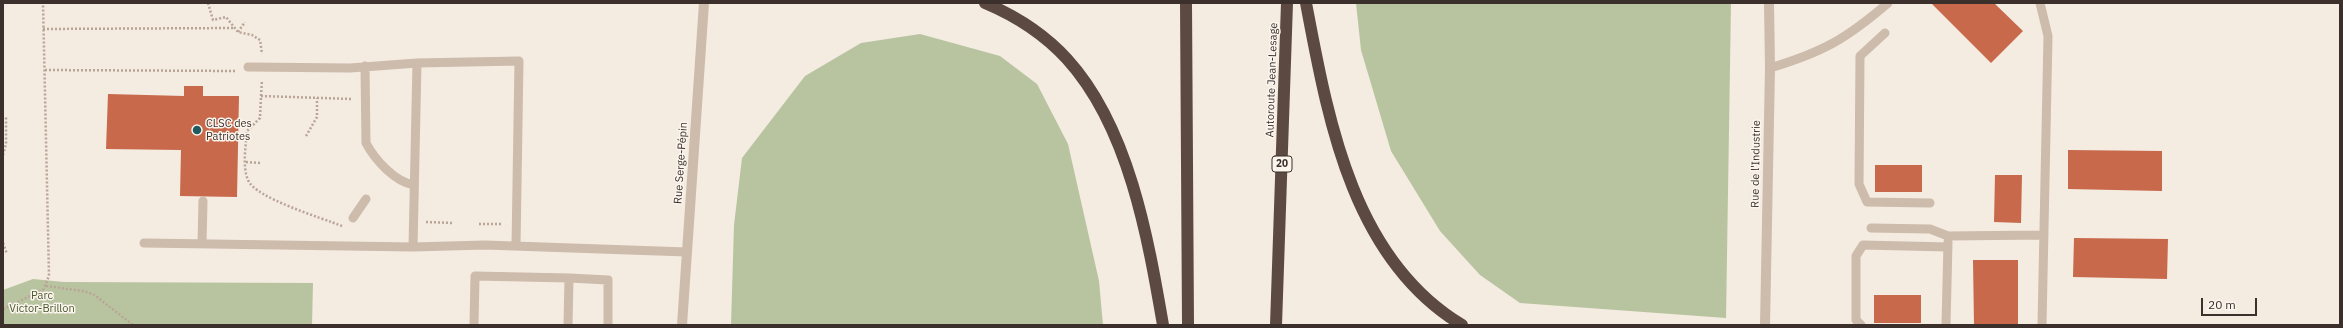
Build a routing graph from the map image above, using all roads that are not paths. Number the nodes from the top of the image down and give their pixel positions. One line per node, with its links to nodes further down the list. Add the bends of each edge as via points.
1 (704, 3): 27 (street, Rue Serge-Pépin)
2 (985, 3): 33 (highway, via 1023,23 1056,48 1083,79 1098,103 1113,134 1132,187 1151,259)
3 (1186, 3): 34 (highway)
4 (1287, 3): 35 (highway, Autoroute Jean-Lesage / 20)
5 (1306, 3): 36 (highway, via 1319,72 1335,133 1356,194 1373,231 1407,279 1431,302)
6 (1769, 3): 12 (street, Rue de l'Industrie)
7 (1888, 3): 12 (lane, via 1860,27 1834,44 1808,56)
8 (2040, 3): 20 (lane, via 2048,36)
9 (1885, 33): 17 (lane, via 1860,56 1859,184 1867,202)
10 (417, 63): 11 (lane); 14 (lane); 24 (lane, via 519,62)
11 (365, 66): 13 (lane); 14 (lane, via 366,143 399,180)
12 (1770, 68): 37 (street, Rue de l'Industrie)
13 (244, 69)
14 (414, 185): 25 (lane)
15 (366, 199): 18 (lane)
16 (203, 201): 23 (lane)
17 (1930, 202)
18 (353, 218)
19 (1871, 228): 21 (lane, via 1930,229)
20 (2043, 235): 21 (lane); 40 (lane)
21 (1948, 236): 26 (lane)
22 (144, 243): 23 (lane)
23 (202, 244): 25 (lane)
24 (516, 246): 25 (lane); 27 (lane)
25 (413, 247)
26 (1948, 247): 38 (lane, via 1863,245 1856,256 1856,320); 39 (lane)
27 (687, 252): 32 (street, Rue Serge-Pépin)
28 (569, 278): 29 (lane, via 475,276); 30 (lane); 31 (lane, via 608,280)
29 (474, 325)
30 (568, 325)
31 (608, 325)
32 (682, 325)
33 (1163, 325)
34 (1188, 325)
35 (1276, 325)
36 (1462, 325)
37 (1765, 325)
38 (1861, 325)
39 (1946, 325)
40 (2042, 325)

